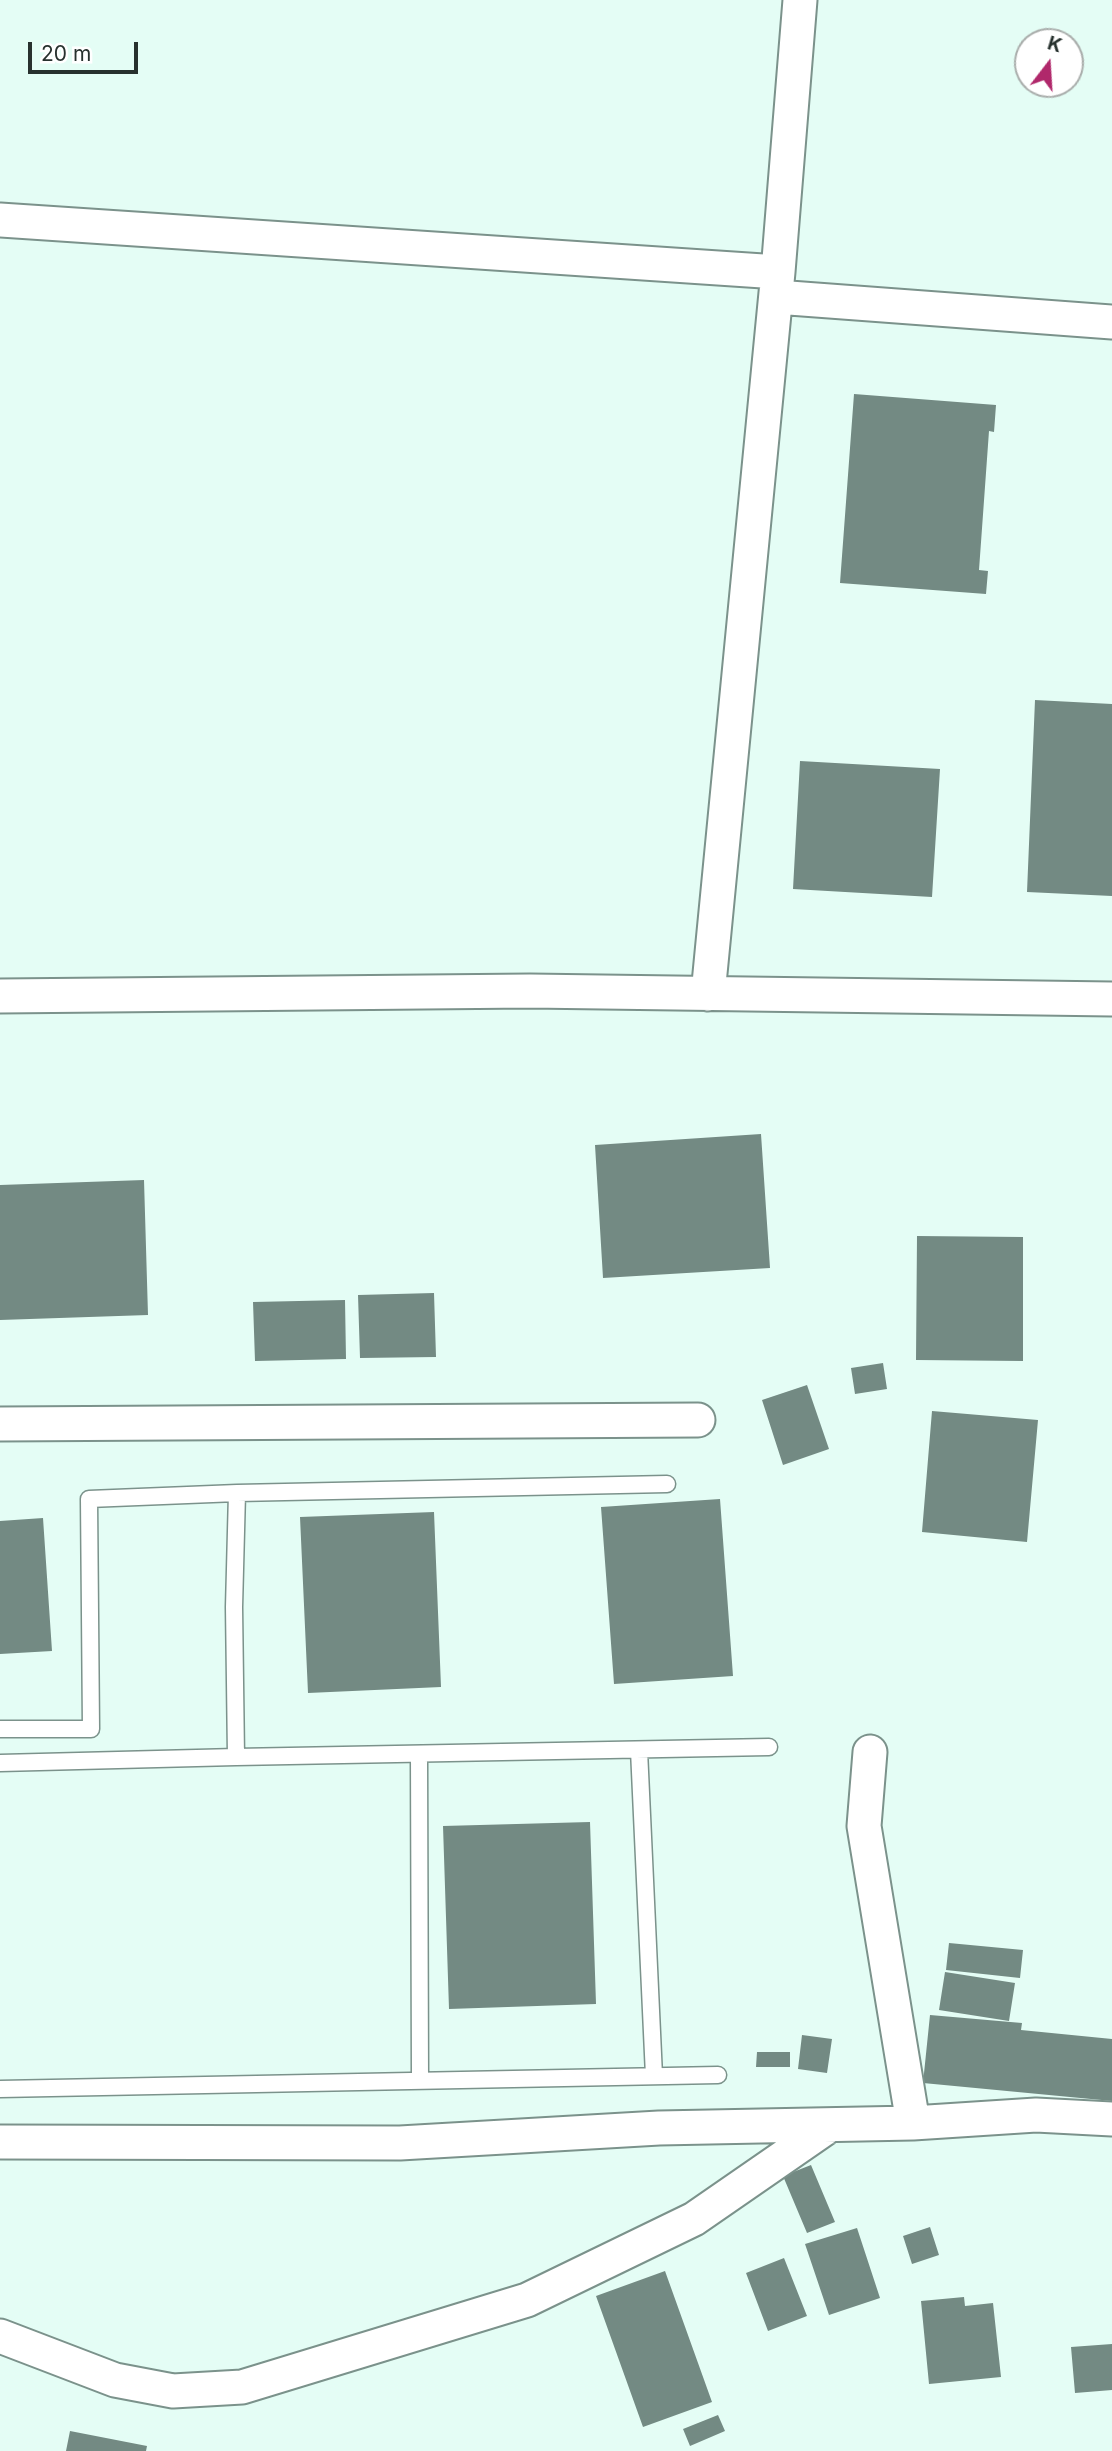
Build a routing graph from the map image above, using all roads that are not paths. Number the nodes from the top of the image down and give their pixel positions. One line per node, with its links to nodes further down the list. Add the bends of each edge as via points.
1 (800, 0): 3 (street)
2 (0, 220): 3 (street)
3 (777, 285): 4 (street); 5 (street)
4 (1112, 322)
5 (708, 994): 6 (street, via 530,991); 7 (street)
6 (0, 996)
7 (1112, 999)
8 (698, 1420): 9 (street)
9 (0, 1424)
10 (667, 1484): 11 (lane)
11 (237, 1493): 12 (lane, via 89,1499 91,1729); 17 (lane)
12 (0, 1730)
13 (769, 1747): 14 (lane)
14 (639, 1750): 16 (lane); 20 (lane)
15 (870, 1752): 24 (street, via 864,1826)
16 (419, 1754): 17 (lane); 21 (lane)
17 (236, 1756): 18 (lane)
18 (0, 1763)
19 (718, 2075): 20 (lane)
20 (654, 2076): 21 (lane)
21 (420, 2081): 22 (lane)
22 (0, 2089)
23 (1112, 2119): 24 (street, via 1036,2115)
24 (913, 2123): 25 (street)
25 (830, 2124): 26 (street, via 659,2128 400,2143); 27 (street, via 694,2219 527,2300 242,2387 173,2391 115,2380)
26 (0, 2142)
27 (0, 2336)

